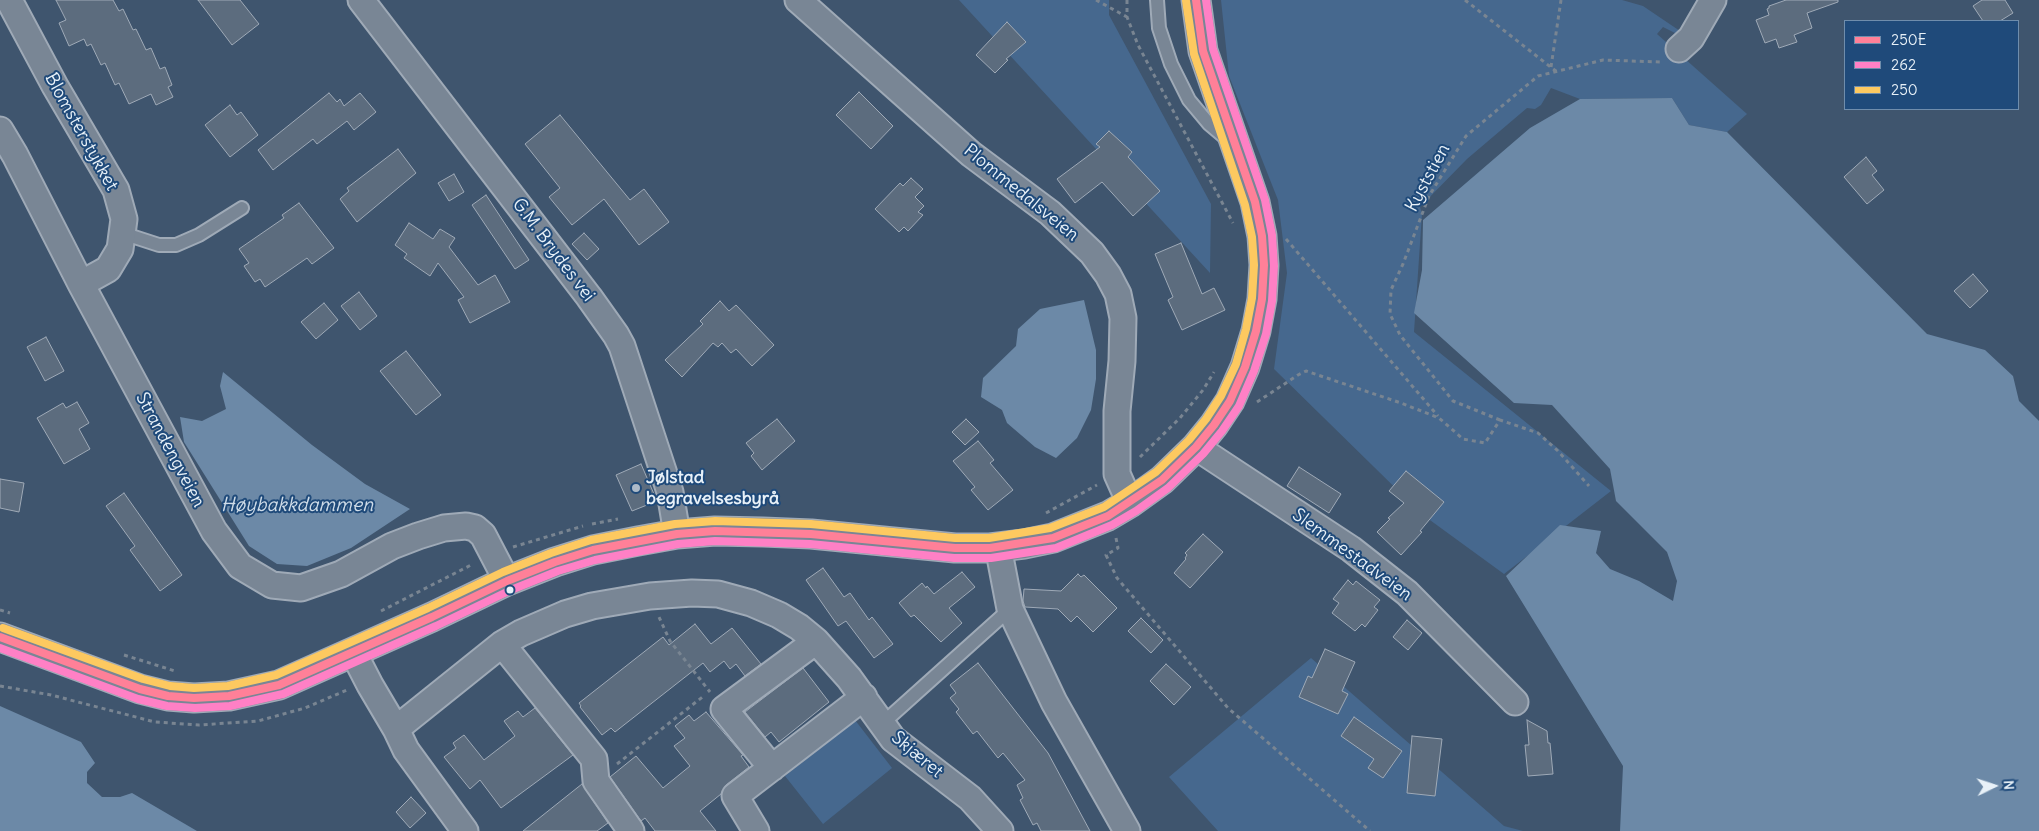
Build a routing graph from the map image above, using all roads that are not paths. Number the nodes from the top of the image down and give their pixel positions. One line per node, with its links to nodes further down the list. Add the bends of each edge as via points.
1 (9, 0): 13 (street, Blomsterstykket, via 116,190 124,219)
2 (361, 0): 17 (street, G.M. Brydes vei, via 616,335 665,478)
3 (798, 0): 8 (street, Plommedalsveien)
4 (821, 0): 8 (street)
5 (1157, 0): 11 (lane, via 1159,28 1171,64 1189,100 1209,124)
6 (1196, 0): 11 (main road, via 1204,51)
7 (1713, 0): 9 (street, via 1691,38)
8 (831, 28): 16 (street, Plommedalsveien, via 971,154 1050,213 1092,253 1108,275 1118,294 1123,318 1117,411)
9 (1679, 49)
10 (0, 130): 14 (street, Strandengveien)
11 (1236, 146): 15 (main road, via 1255,202 1262,236 1262,299 1256,331 1230,401)
12 (242, 208): 13 (lane, via 199,235 176,244 159,245)
13 (122, 233): 14 (street, Blomsterstykket, via 120,249 108,269)
14 (81, 284): 19 (street, Strandengveien, via 214,531 240,566 272,585 301,588 341,574 392,546 455,526 475,528 484,535)
15 (1196, 447): 16 (main road, via 1162,480); 26 (street, Slemmestadveien, via 1351,549 1407,593)
16 (1119, 510): 18 (main road, via 1053,538)
17 (678, 534): 18 (main road, via 763,532 955,548); 19 (main road, via 593,550)
18 (1000, 547): 20 (street)
19 (507, 581): 24 (main road)
20 (1010, 609): 27 (lane); 34 (street, via 1058,710)
21 (0, 637): 24 (main road, via 140,689 194,698 264,690)
22 (816, 641): 23 (street, Skjæret, via 779,615 729,596 692,593 592,606 565,614); 25 (street, Skjæret); 29 (street, via 717,700)
23 (502, 644): 28 (street, Skjæret); 31 (street, via 594,759 596,781)
24 (353, 652): 28 (street)
25 (864, 697): 27 (street, Skjæret); 29 (street)
26 (1515, 702)
27 (883, 723): 33 (street, Skjæret, via 893,739 970,798)
28 (396, 729): 30 (street, via 424,777)
29 (772, 768): 32 (street, via 735,796)
30 (465, 831)
31 (631, 831)
32 (756, 831)
33 (1000, 831)
34 (1127, 831)

